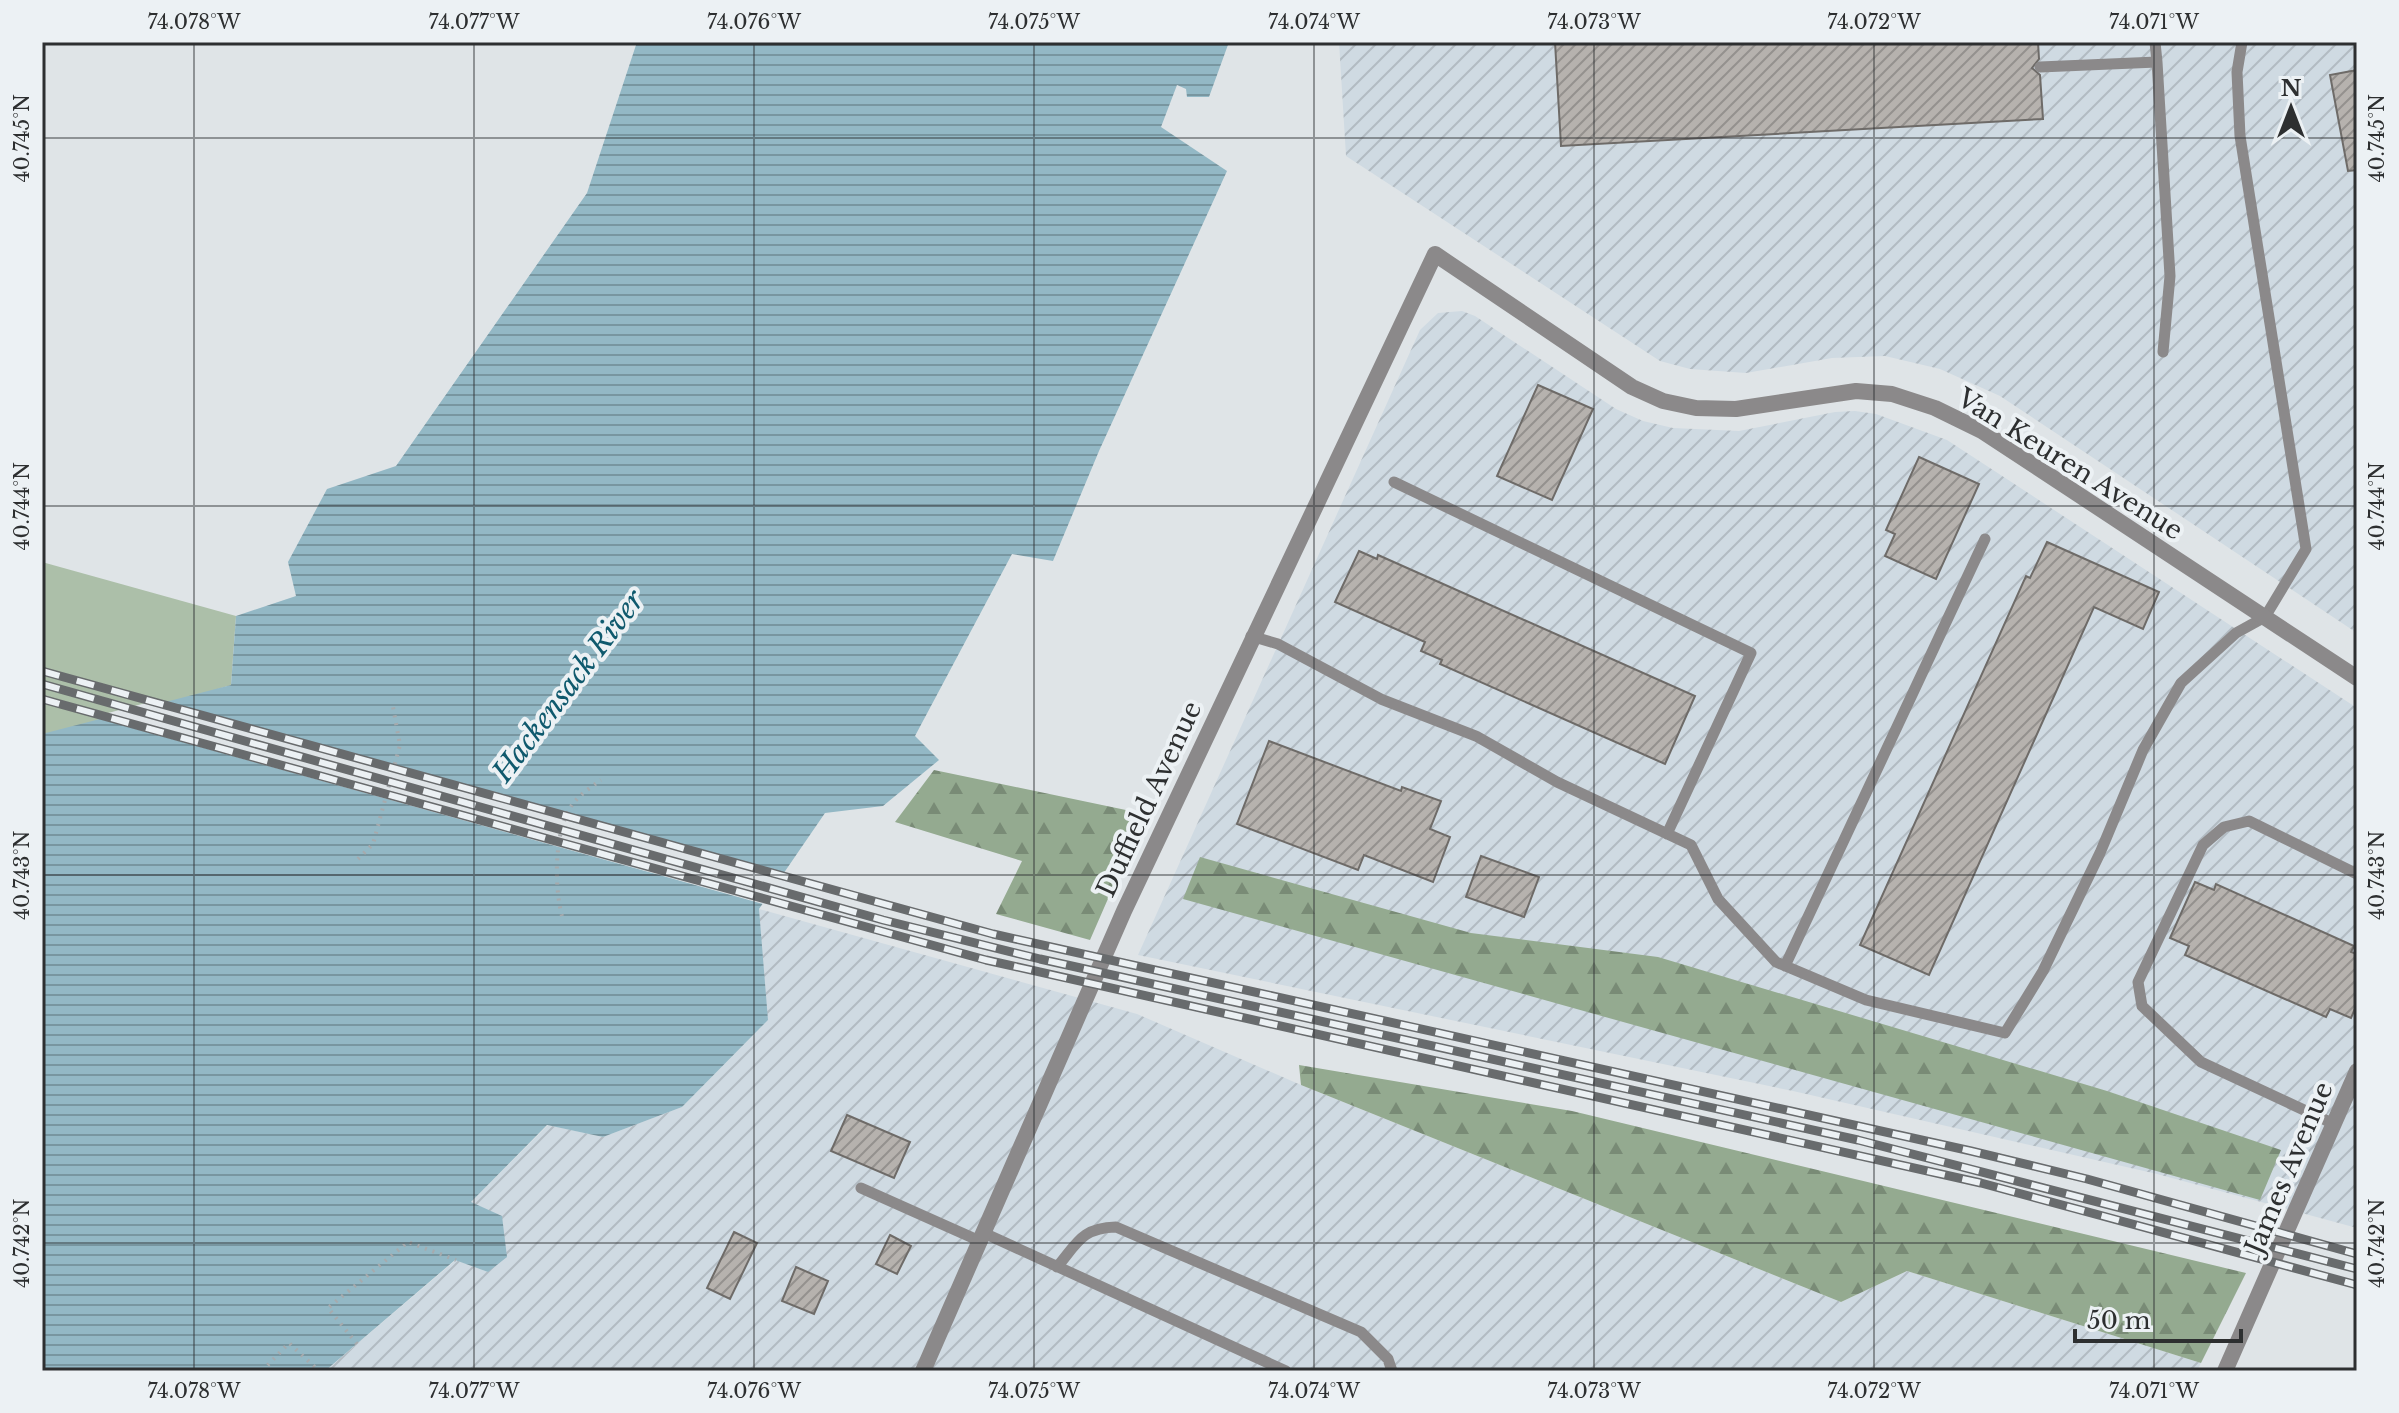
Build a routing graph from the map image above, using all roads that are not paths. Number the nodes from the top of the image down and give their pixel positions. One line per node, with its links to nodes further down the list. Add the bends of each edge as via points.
1 (2155, 42): 3 (lane)
2 (2242, 42): 9 (lane, via 2237,72 2240,136 2306,549)
3 (2157, 62): 4 (lane); 6 (lane, via 2170,276)
4 (2040, 67)
5 (1435, 254): 9 (street, Van Keuren Avenue, via 1632,387 1663,401 1736,409 1840,391 1874,391 1959,418); 10 (street, Duffield Avenue)
6 (2163, 352)
7 (1394, 482): 12 (lane, via 1751,653)
8 (1985, 539): 14 (lane)
9 (2265, 617): 11 (street, Van Keuren Avenue); 14 (lane, via 2236,633 2181,683 2143,750 2043,971 2005,1033 1866,1000)
10 (1251, 636): 12 (lane, via 1278,644 1381,699 1476,736); 18 (street, Duffield Avenue, via 1124,911)
11 (2357, 678)
12 (1667, 834): 14 (lane, via 1691,845 1718,899)
13 (2357, 874): 16 (lane, via 2249,821 2224,827 2203,845 2138,982 2142,1006 2201,1062)
14 (1785, 966)
15 (2357, 1071): 16 (street, James Avenue)
16 (2334, 1124): 23 (street, James Avenue)
17 (861, 1188): 18 (lane)
18 (984, 1238): 19 (lane); 20 (street, Duffield Avenue)
19 (1057, 1267): 21 (lane); 22 (lane, via 1085,1233 1116,1227 1361,1332 1388,1359)
20 (923, 1371)
21 (1286, 1371)
22 (1392, 1371)
23 (2225, 1371)

